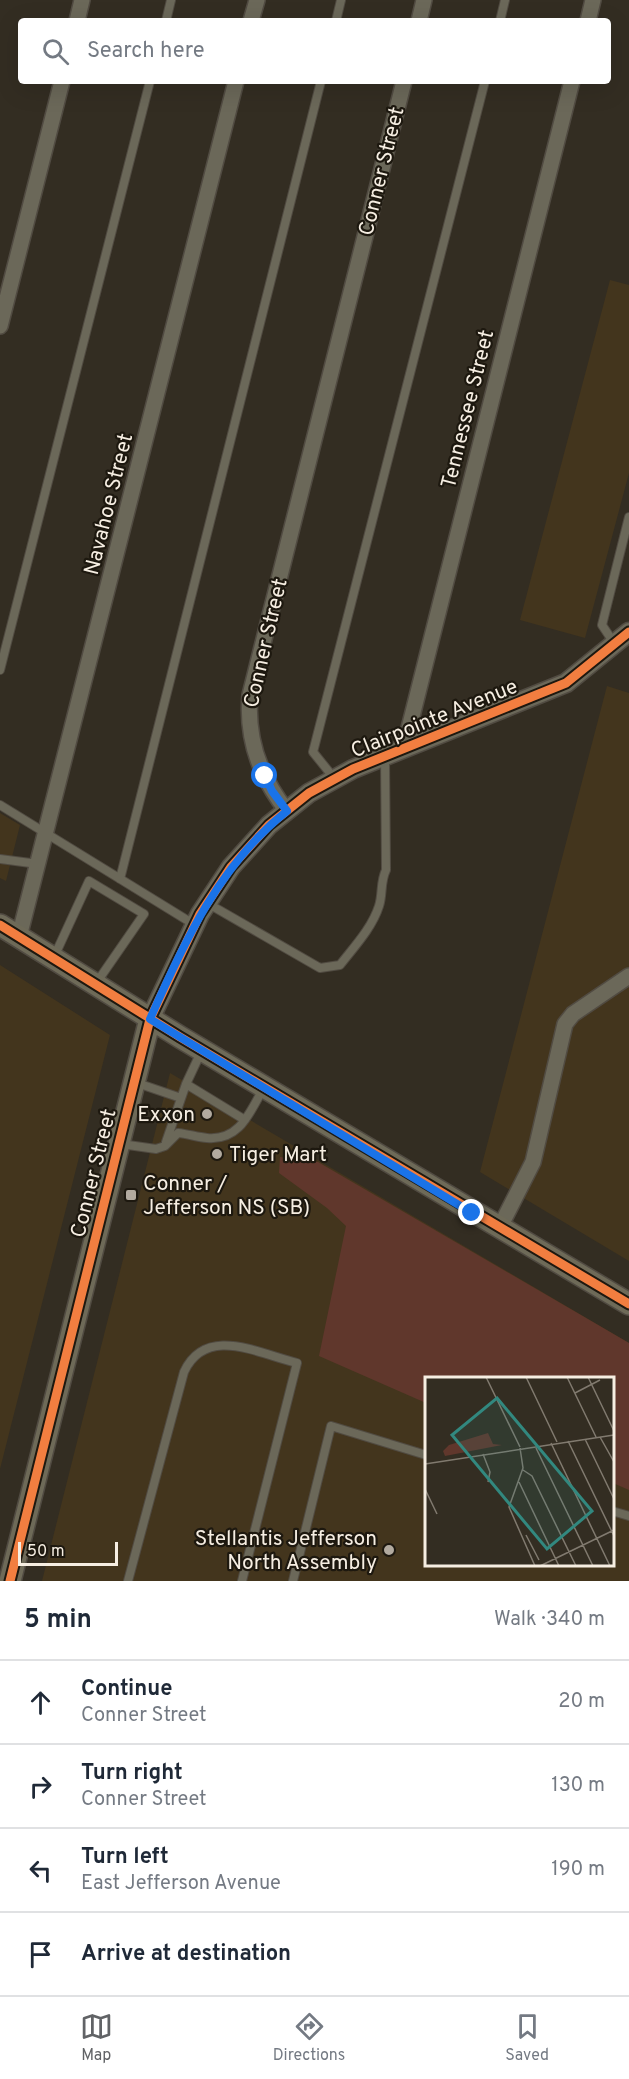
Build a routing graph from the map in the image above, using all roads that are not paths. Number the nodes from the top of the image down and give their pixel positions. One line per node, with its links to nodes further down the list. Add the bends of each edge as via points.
1 (82, 0): 8 (street)
2 (171, 0): 9 (lane)
3 (256, 0): 10 (street)
4 (341, 0): 11 (lane)
5 (424, 0): 12 (street)
6 (505, 0): 13 (lane)
7 (593, 0): 14 (street)
8 (78, 18)
9 (167, 18)
10 (252, 18)
11 (337, 18)
12 (420, 18)
13 (501, 18)
14 (589, 18)
15 (61, 84): 22 (street)
16 (149, 84): 26 (lane)
17 (235, 84): 32 (street, Navahoe Street)
18 (320, 84): 35 (lane)
19 (403, 84): 31 (street, Conner Street, via 250,695 248,717 253,747 272,791)
20 (483, 84): 29 (lane, via 313,752)
21 (571, 84): 27 (street, Tennessee Street)
22 (0, 326)
23 (629, 517): 25 (lane, via 602,625)
24 (629, 632): 25 (street, Clairpointe Avenue)
25 (614, 645): 27 (street, Clairpointe Avenue, via 566,683)
26 (0, 670)
27 (404, 748): 28 (street, Clairpointe Avenue)
28 (385, 756): 29 (street, Clairpointe Avenue); 36 (lane, via 386,870 381,880 380,905 340,965 320,968)
29 (335, 779): 31 (street, Clairpointe Avenue)
30 (0, 805): 32 (lane)
31 (287, 811): 36 (street, Conner Street, via 231,867)
32 (46, 833): 34 (street, Navahoe Street); 35 (lane)
33 (0, 859): 34 (lane)
34 (38, 864): 39 (street, Navahoe Street)
35 (120, 879): 38 (lane)
36 (207, 903): 38 (street, Conner Street)
37 (0, 925): 39 (main road)
38 (195, 925): 43 (street, Conner Street)
39 (19, 937): 40 (main road)
40 (53, 958): 42 (main road); 42 (lane, via 89,881 144,914)
41 (629, 976): 52 (street, via 573,1014 565,1024 533,1162)
42 (95, 984): 43 (main road)
43 (150, 1019): 44 (main road); 45 (main road, Conner Street)
44 (202, 1050): 46 (lane); 47 (main road)
45 (134, 1083): 48 (lane); 50 (main road, Conner Street)
46 (186, 1084): 48 (lane); 49 (lane)
47 (264, 1088): 49 (lane); 52 (main road)
48 (181, 1098): 51 (lane)
49 (245, 1120): 51 (lane, via 238,1130 223,1138 178,1133)
50 (119, 1143): 51 (lane, via 156,1149); 57 (main road, Conner Street)
51 (165, 1146)
52 (499, 1229): 53 (main road)
53 (629, 1305)
54 (425, 1455): 60 (lane, via 331,1426)
55 (614, 1512): 56 (lane)
56 (629, 1516)
57 (10, 1581)
58 (128, 1581): 59 (lane, via 184,1372 190,1359 213,1344 297,1363)
59 (242, 1581)
60 (293, 1581)

